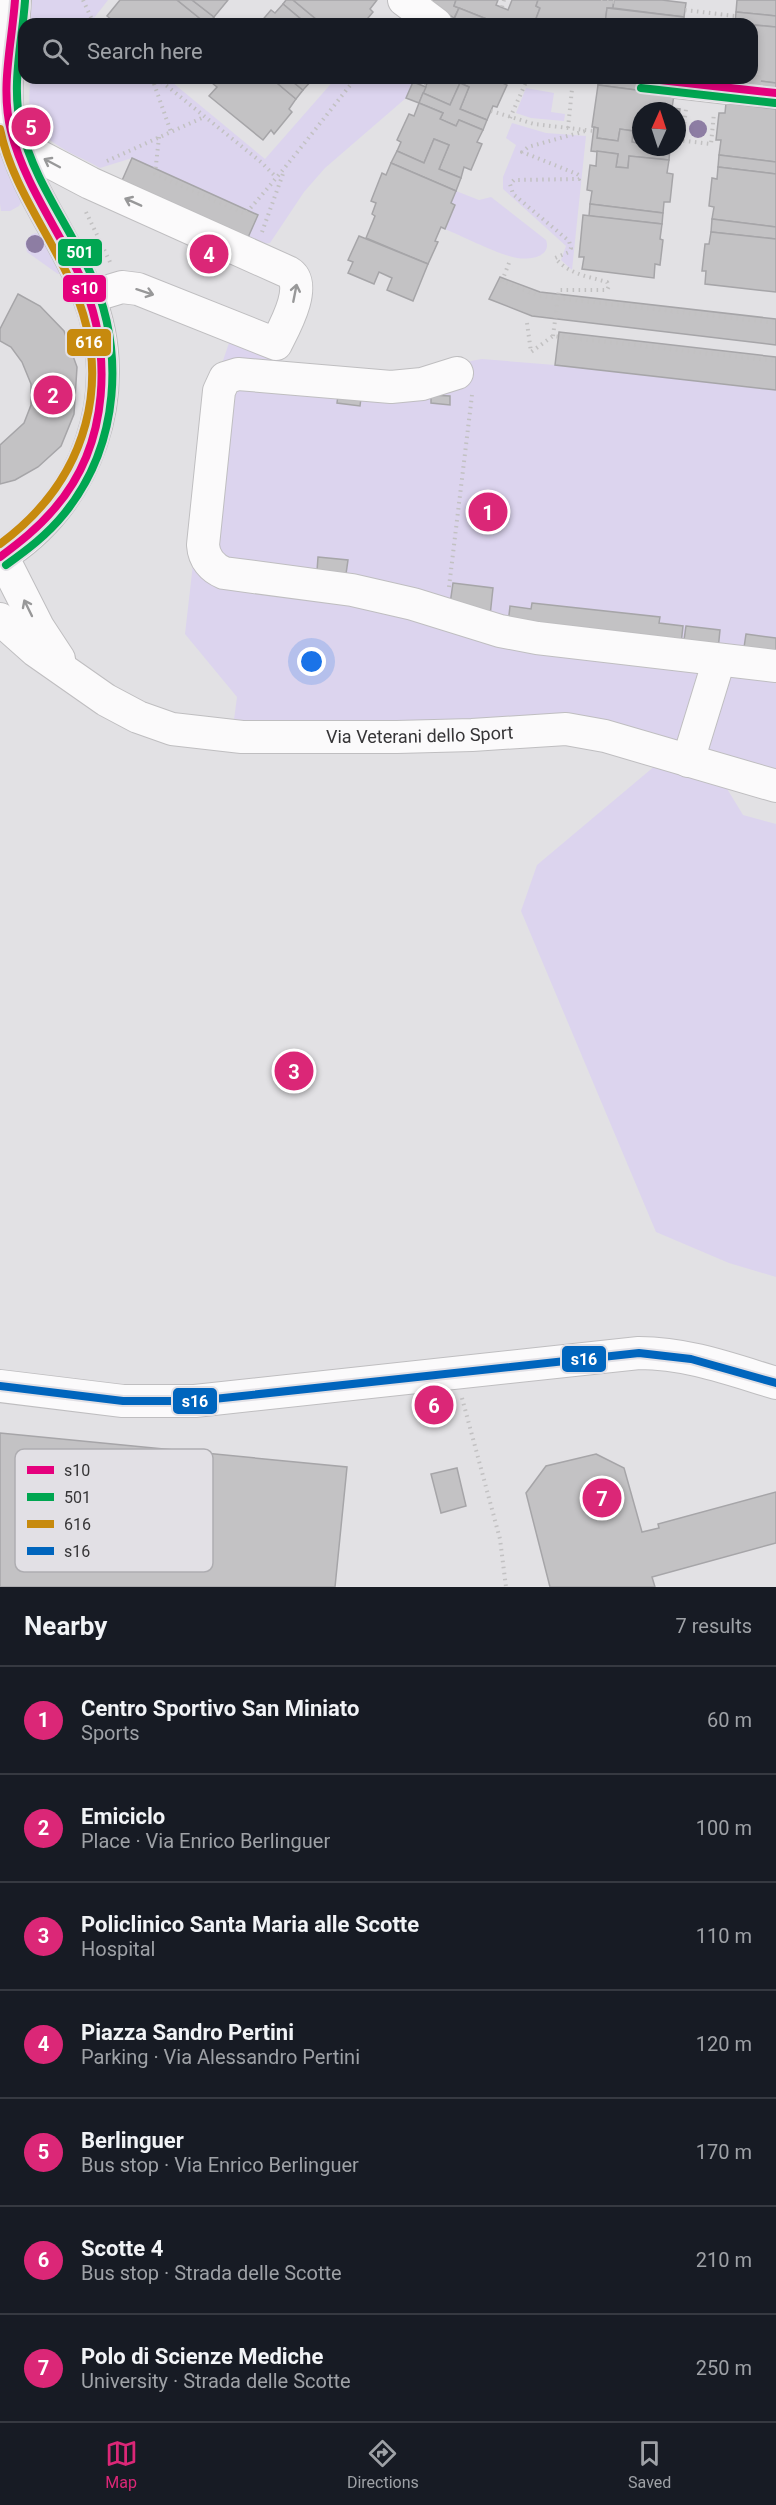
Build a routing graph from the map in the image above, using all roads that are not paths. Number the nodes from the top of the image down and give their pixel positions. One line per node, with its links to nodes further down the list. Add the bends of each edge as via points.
1 (15, 0): 6 (street, via 8,102)
2 (404, 0): 3 (street)
3 (428, 18)
4 (681, 93): 5 (street)
5 (722, 97)
6 (14, 143): 7 (street, one-way to 6); 8 (street)
7 (93, 184): 8 (street, via 62,189); 9 (street, one-way to 7, via 122,287 138,289 276,344 296,294 296,279 292,275)
8 (42, 205): 9 (street)
9 (89, 297): 11 (street, via 101,341 103,373 93,440 77,477 58,505 33,532)
10 (465, 378): 13 (street, via 392,387 238,374 225,378 219,391 203,545 206,558 224,573 352,590 530,637)
11 (1, 557): 15 (street, Via Veterani dello Sport, one-way to 11, via 38,627)
12 (0, 619): 15 (street, Via Veterani dello Sport)
13 (719, 660): 14 (street); 16 (street)
14 (776, 666)
15 (71, 674): 16 (street, Via Veterani dello Sport, via 119,708 188,732 397,737 566,729 605,736)
16 (688, 761): 17 (street, Via Veterani dello Sport)
17 (776, 786)
18 (0, 1365): 21 (street, via 68,1377 87,1384)
19 (776, 1383): 21 (street, via 700,1359 654,1353 195,1401 147,1403)
20 (0, 1386): 21 (street)
21 (105, 1399)

